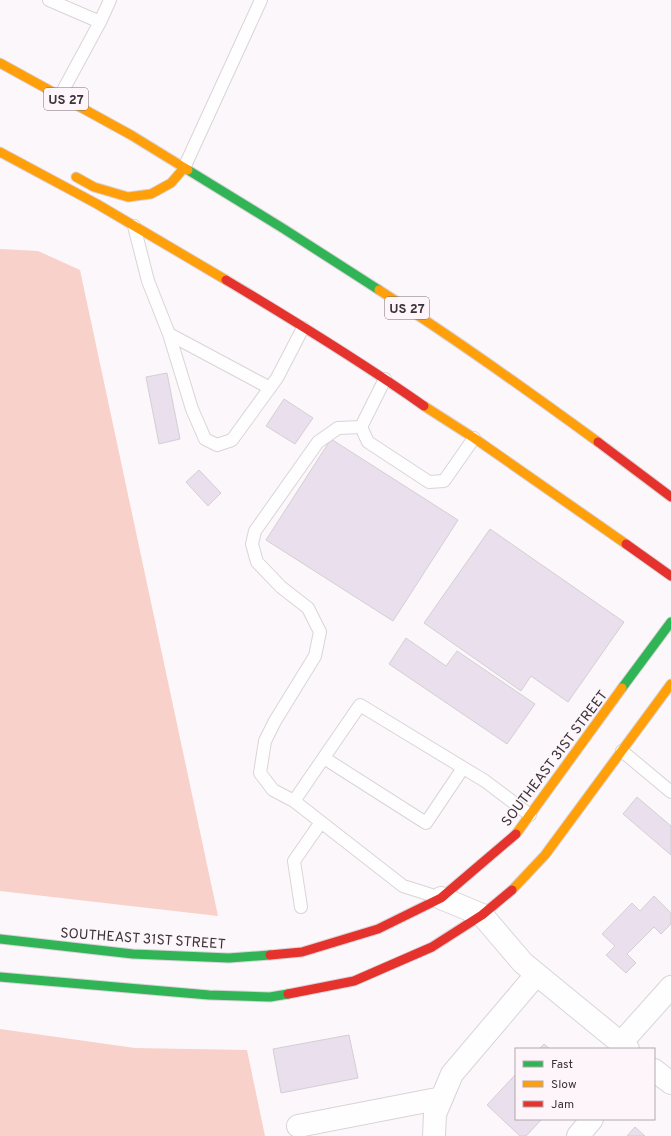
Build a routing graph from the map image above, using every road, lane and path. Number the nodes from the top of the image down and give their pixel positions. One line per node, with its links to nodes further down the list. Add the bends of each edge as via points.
1 (49, 0): 4 (lane)
2 (110, 0): 4 (lane)
3 (261, 0): 8 (lane)
4 (100, 22): 6 (lane)
5 (0, 63): 6 (main road, US 27)
6 (60, 96): 8 (main road, US 27)
7 (2, 147): 10 (main road)
8 (184, 168): 9 (main road, via 171,183 152,194 128,197 94,187); 17 (main road, US 27, via 407,308 562,416)
9 (66, 172)
10 (134, 226): 11 (main road); 12 (lane, via 148,281)
11 (303, 328): 13 (main road); 14 (lane)
12 (169, 334): 14 (lane); 14 (lane, via 192,409 205,439 217,445 232,440)
13 (385, 379): 15 (lane); 16 (main road)
14 (270, 388)
15 (361, 427): 16 (lane, via 368,442 429,482 444,481); 25 (lane, via 338,428 318,442 256,531 252,544 257,562 280,587 308,608 320,632 315,656 274,721 265,741 260,773 273,790)
16 (474, 438): 18 (main road)
17 (671, 497)
18 (671, 576)
19 (671, 622): 26 (main road, SOUTHEAST 31ST STREET)
20 (671, 684): 21 (main road)
21 (622, 751): 24 (lane); 30 (main road, via 545,855 518,885)
22 (324, 758): 23 (lane, via 360,705); 23 (lane, via 426,823); 25 (lane)
23 (463, 768): 26 (lane)
24 (671, 792)
25 (294, 801): 27 (lane)
26 (530, 815): 28 (main road, SOUTHEAST 31ST STREET, via 516,834)
27 (321, 822): 28 (lane, via 403,886); 29 (lane, via 294,861)
28 (441, 898): 30 (street); 31 (main road, SOUTHEAST 31ST STREET, via 378,929 295,953 215,958 133,954)
29 (301, 907)
30 (482, 915): 32 (street, via 523,964); 33 (main road, via 432,947 354,981 270,997 209,995)
31 (0, 939)
32 (536, 974): 35 (street); 38 (street, via 452,1074)
33 (0, 977)
34 (671, 987): 35 (street)
35 (624, 1046)
36 (655, 1071): 37 (street)
37 (671, 1083)
38 (442, 1098): 40 (street); 41 (street, via 435,1114)
39 (591, 1120): 42 (street)
40 (298, 1126)
41 (434, 1136)
42 (578, 1136)

